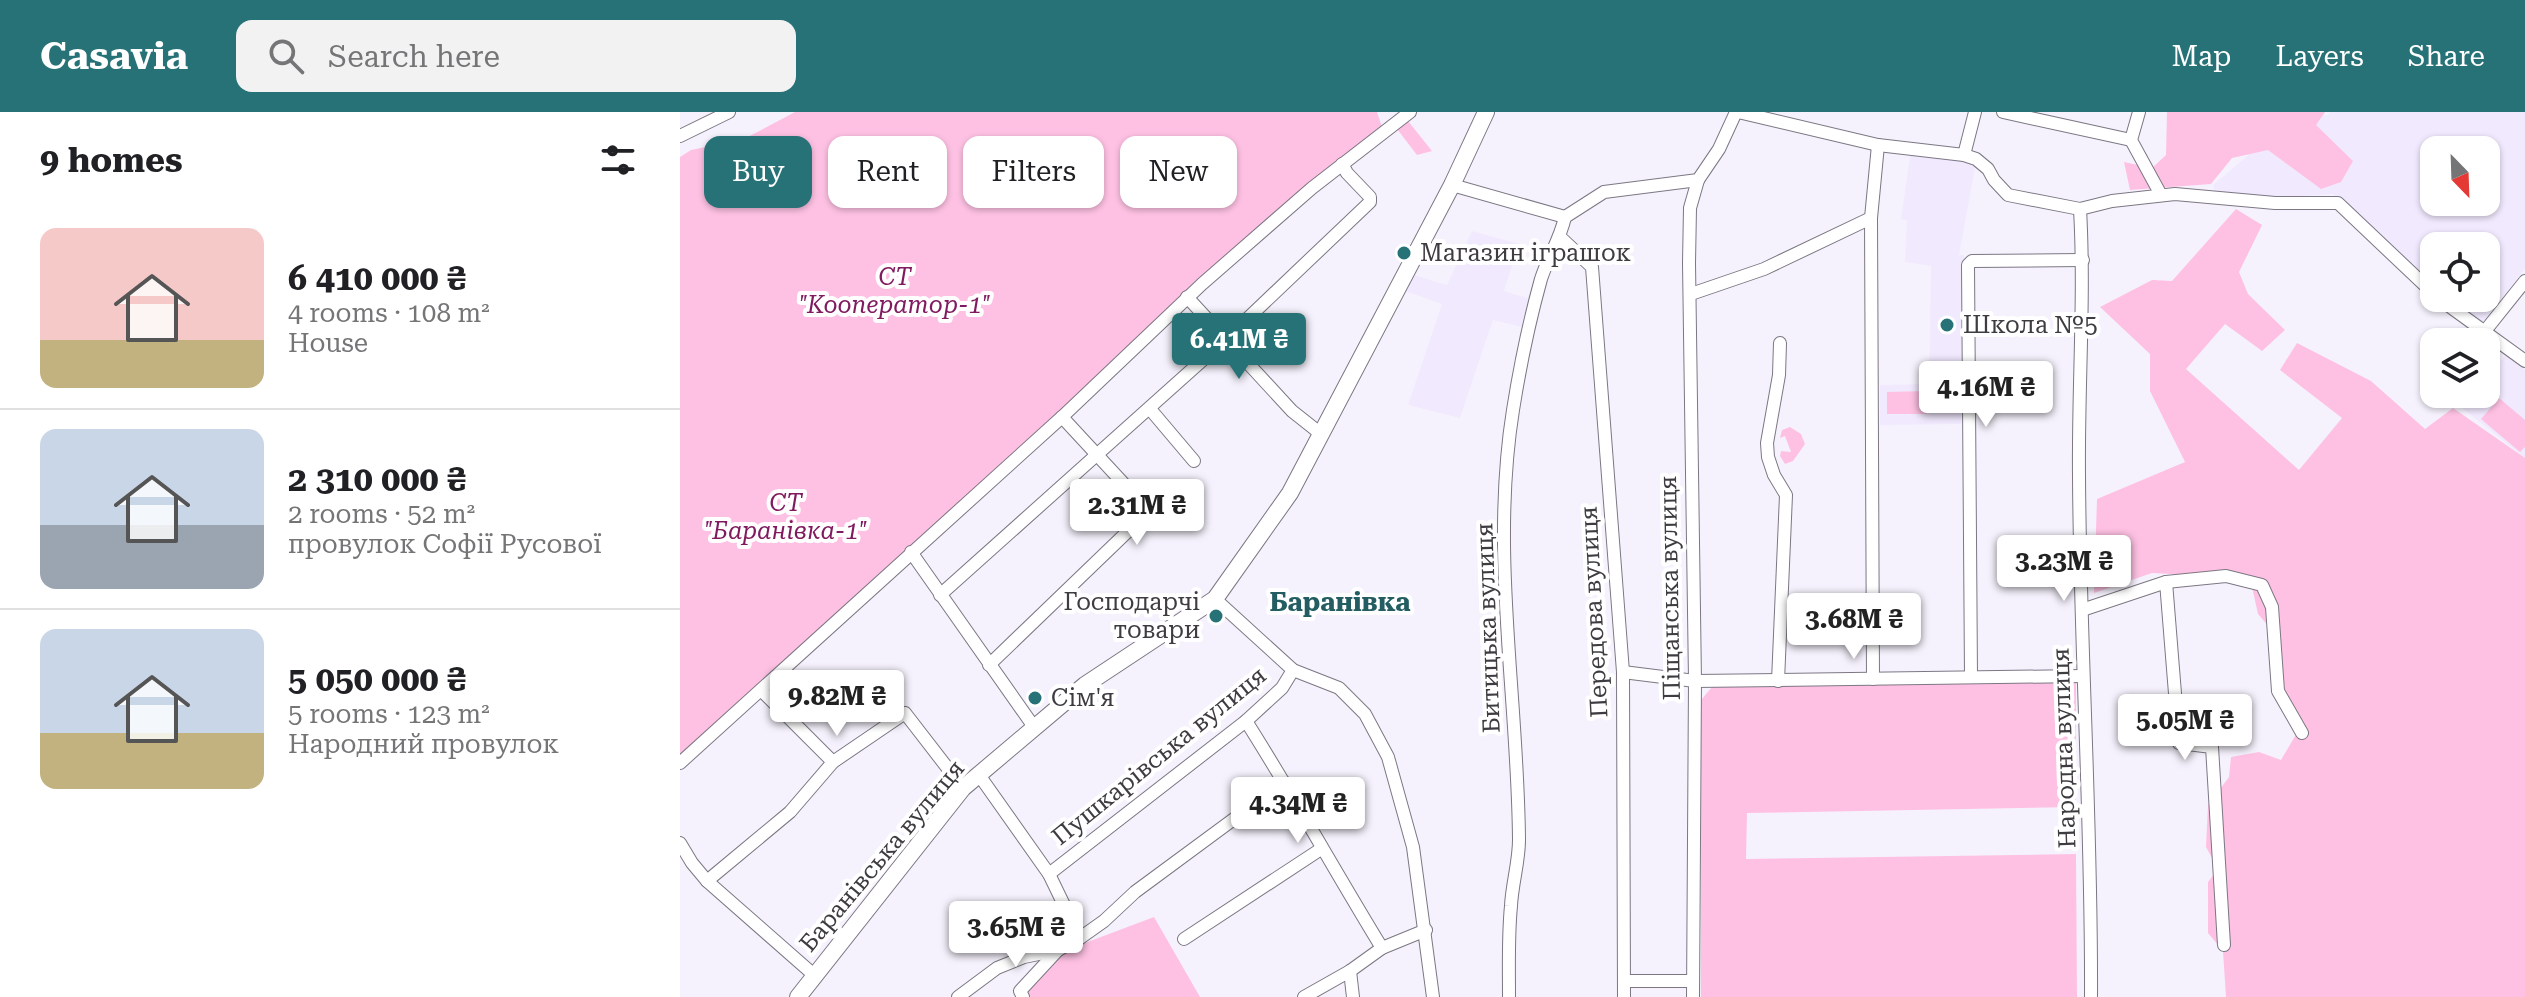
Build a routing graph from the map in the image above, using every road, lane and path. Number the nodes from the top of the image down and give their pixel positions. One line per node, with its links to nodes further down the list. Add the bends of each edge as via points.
1 (729, 112): 9 (street)
2 (1410, 112): 13 (street)
3 (1486, 112): 15 (main road, Баранівська вулиця)
4 (1737, 112): 8 (street); 14 (street)
5 (1975, 112): 12 (street)
6 (2003, 112): 10 (street)
7 (2139, 112): 10 (street)
8 (1756, 115): 11 (street)
9 (680, 136)
10 (2131, 140): 16 (street)
11 (1878, 145): 12 (street); 19 (street)
12 (1964, 155): 17 (street, via 1988,169 2008,195)
13 (1342, 164): 25 (street); 29 (street, via 1370,202)
14 (1698, 180): 18 (street, via 1604,192); 24 (street, Піщанська вулиця, via 1690,208)
15 (1452, 185): 18 (street); 35 (main road, Баранівська вулиця)
16 (2161, 195): 17 (street); 22 (street, via 2338,203)
17 (2080, 209): 21 (street, Народна вулиця)
18 (1565, 217): 20 (street, Битицька вулиця)
19 (1871, 218): 24 (street, via 1764,269); 48 (street)
20 (1561, 238): 45 (street, Передова вулиця, via 1592,267); 80 (street, Битицька вулиця, via 1530,320 1512,412 1505,502 1504,599 1519,843)
21 (2083, 260): 42 (street, Народна вулиця); 46 (street, via 1968,265)
22 (2420, 281)
23 (2525, 281): 28 (street)
24 (1691, 294): 49 (street, Піщанська вулиця)
25 (1187, 297): 29 (street); 34 (street)
26 (2458, 312): 27 (street)
27 (2481, 328)
28 (2487, 328)
29 (1225, 340): 33 (street); 35 (street)
30 (2500, 342): 32 (street)
31 (1780, 343): 50 (street, via 1767,443 1774,475 1786,495)
32 (2525, 361)
33 (1150, 409): 36 (street); 37 (street)
34 (1062, 417): 36 (street); 38 (street)
35 (1321, 434): 41 (main road, Баранівська вулиця, via 1290,493)
36 (1098, 457): 40 (street); 43 (street, via 1149,511)
37 (1194, 461)
38 (911, 552): 40 (street); 51 (street)
39 (2166, 582): 42 (street); 54 (street, via 2226,576 2262,585 2272,607 2278,691); 67 (street, via 2179,743 2212,747)
40 (940, 595): 43 (street)
41 (1215, 599): 44 (street); 53 (main road, Баранівська вулиця, via 1123,658)
42 (2082, 610): 47 (street, Народна вулиця)
43 (989, 665): 53 (street)
44 (1293, 670): 52 (street, Пушкарівська вулиця, via 1282,688); 64 (street, via 1339,688 1365,714 1388,757 1413,847)
45 (1623, 672): 49 (street); 72 (street, Передова вулиця)
46 (1971, 676): 47 (street); 48 (street)
47 (2082, 676): 83 (street, Народна вулиця)
48 (1873, 679): 50 (street)
49 (1695, 681): 50 (street); 73 (street, Піщанська вулиця)
50 (1778, 681)
51 (761, 690): 55 (street); 56 (street)
52 (1246, 721): 58 (street); 62 (street, Пушкарівська вулиця)
53 (1034, 727): 57 (main road, Баранівська вулиця)
54 (2302, 733)
55 (833, 762): 59 (street, via 905,713); 63 (street, via 790,812)
56 (680, 763)
57 (979, 775): 59 (main road, Баранівська вулиця); 62 (street)
58 (1284, 782): 61 (street); 65 (street)
59 (963, 788): 71 (main road, Баранівська вулиця)
60 (680, 843): 63 (street)
61 (1321, 849): 66 (street); 68 (street)
62 (1049, 874): 65 (street)
63 (707, 881): 71 (street)
64 (1426, 930): 68 (street); 79 (street)
65 (1080, 938): 69 (street)
66 (1184, 939)
67 (2224, 945)
68 (1382, 948): 70 (street)
69 (1058, 950): 75 (street, via 997,968); 76 (street, via 1020,991)
70 (1350, 971): 77 (street); 78 (street)
71 (814, 975): 74 (main road, Баранівська вулиця)
72 (1624, 981): 73 (street); 81 (street, Передова вулиця)
73 (1693, 981): 82 (street, Піщанська вулиця)
74 (798, 997)
75 (958, 997)
76 (1023, 997)
77 (1304, 997)
78 (1353, 997)
79 (1433, 997)
80 (1509, 997)
81 (1624, 997)
82 (1693, 997)
83 (2091, 997)

